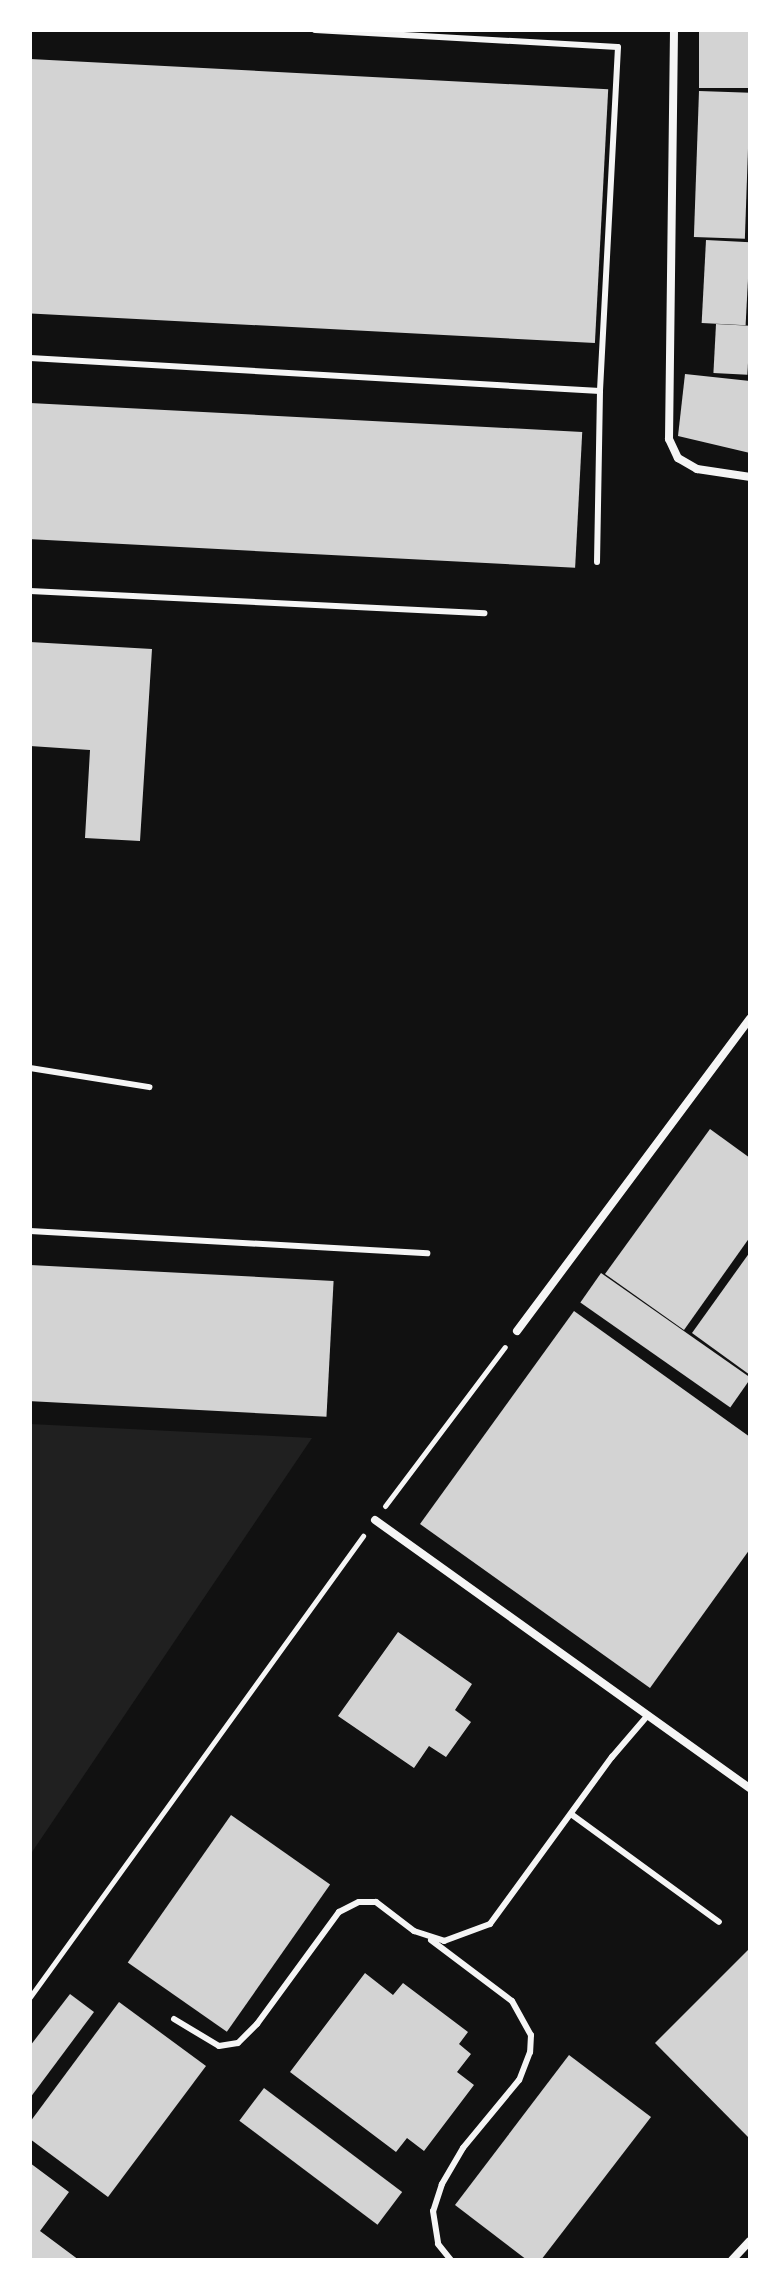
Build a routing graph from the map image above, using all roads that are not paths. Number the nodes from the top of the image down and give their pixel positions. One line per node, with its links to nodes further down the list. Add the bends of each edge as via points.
1 (315, 30): 4 (lane, via 618,47)
2 (674, 30): 5 (street, via 669,439 678,458 697,469)
3 (30, 358): 4 (lane)
4 (600, 391): 6 (lane)
5 (750, 477)
6 (597, 562)
7 (30, 591): 8 (lane)
8 (484, 613)
9 (750, 1018): 14 (street)
10 (30, 1068): 11 (lane)
11 (149, 1087)
12 (30, 1231): 13 (lane)
13 (427, 1253)
14 (517, 1331)
15 (375, 1520): 16 (street)
16 (648, 1715): 17 (street); 18 (lane)
17 (750, 1788)
18 (571, 1814): 19 (lane); 20 (lane, via 490,1924 460,1938)
19 (719, 1922)
20 (428, 1938): 21 (lane, via 376,1902 359,1902 339,1912 238,2043 219,2046); 23 (lane, via 512,2001 531,2035 519,2080 463,2148 442,2184 433,2211 438,2244)
21 (174, 2019)
22 (750, 2241): 24 (street)
23 (451, 2260)
24 (732, 2260)

